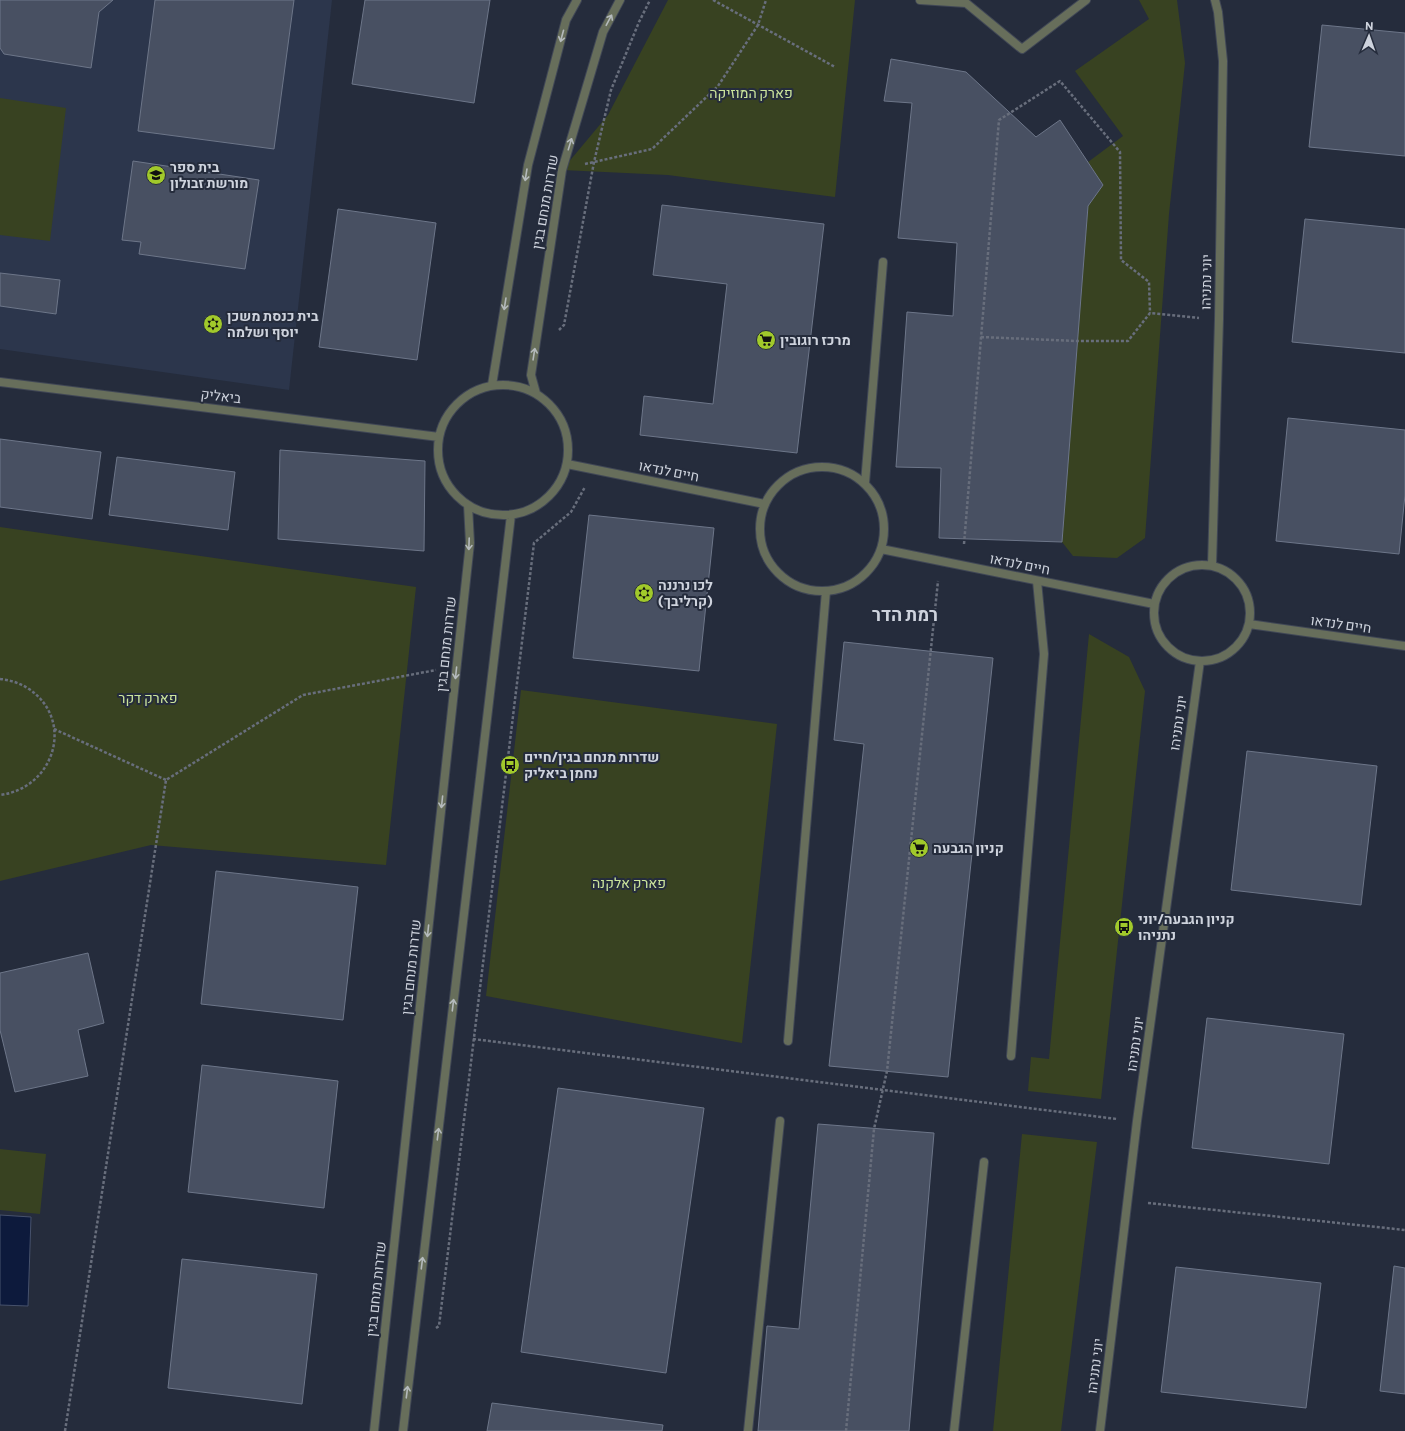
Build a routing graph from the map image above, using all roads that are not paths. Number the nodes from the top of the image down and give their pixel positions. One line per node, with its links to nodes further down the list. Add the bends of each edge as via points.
1 (577, 0): 9 (street, שדרות מנחם בגין, one-way to 9, via 566,20 528,165)
2 (620, 0): 10 (street, שדרות מנחם בגין, one-way to 2, via 531,375 562,170 603,32)
3 (920, 0): 6 (street)
4 (1086, 0): 6 (street, via 1022,49)
5 (1215, 0): 18 (street, יוני נתניהו, via 1223,61)
6 (966, 2)
7 (883, 262): 13 (street)
8 (0, 382): 11 (street, ביאליק)
9 (492, 385): 10 (street, via 514,385); 11 (street, via 473,391 458,403 446,418)
10 (536, 393): 12 (street, via 552,406 564,423 569,444)
11 (439, 437): 15 (street, via 438,456 443,475 453,492)
12 (568, 464): 14 (street, חיים לנדאו); 16 (street, via 560,483 547,498 531,510)
13 (865, 483): 14 (street, via 848,472 830,467 809,468 791,475 775,488); 17 (street, via 876,497 883,514 885,531)
14 (765, 504): 20 (street, via 760,531 762,546 771,565 786,580 805,589)
15 (468, 505): 16 (street, via 488,513); 29 (street, שדרות מנחם בגין, one-way to 29, via 470,543)
16 (511, 515): 30 (street, one-way to 16)
17 (881, 549): 19 (street, חיים לנדאו); 20 (street, via 873,565 860,578 844,587)
18 (1212, 566): 21 (street, via 1195,565 1179,570 1166,580 1156,595); 22 (street, via 1221,568 1235,578 1245,591 1250,607)
19 (1036, 581): 21 (street, חיים לנדאו); 26 (street, via 1044,654)
20 (826, 591): 25 (street)
21 (1154, 604): 24 (street, via 1154,621 1160,637 1170,650)
22 (1249, 624): 23 (street, חיים לנדאו); 24 (street, via 1243,639 1231,651 1216,659)
23 (1405, 646)
24 (1200, 662): 33 (street, יוני נתניהו, via 1137,1121)
25 (788, 1041)
26 (1011, 1056)
27 (780, 1121): 31 (street)
28 (984, 1162): 32 (street)
29 (374, 1431)
30 (403, 1431)
31 (748, 1431)
32 (954, 1431)
33 (1100, 1431)

